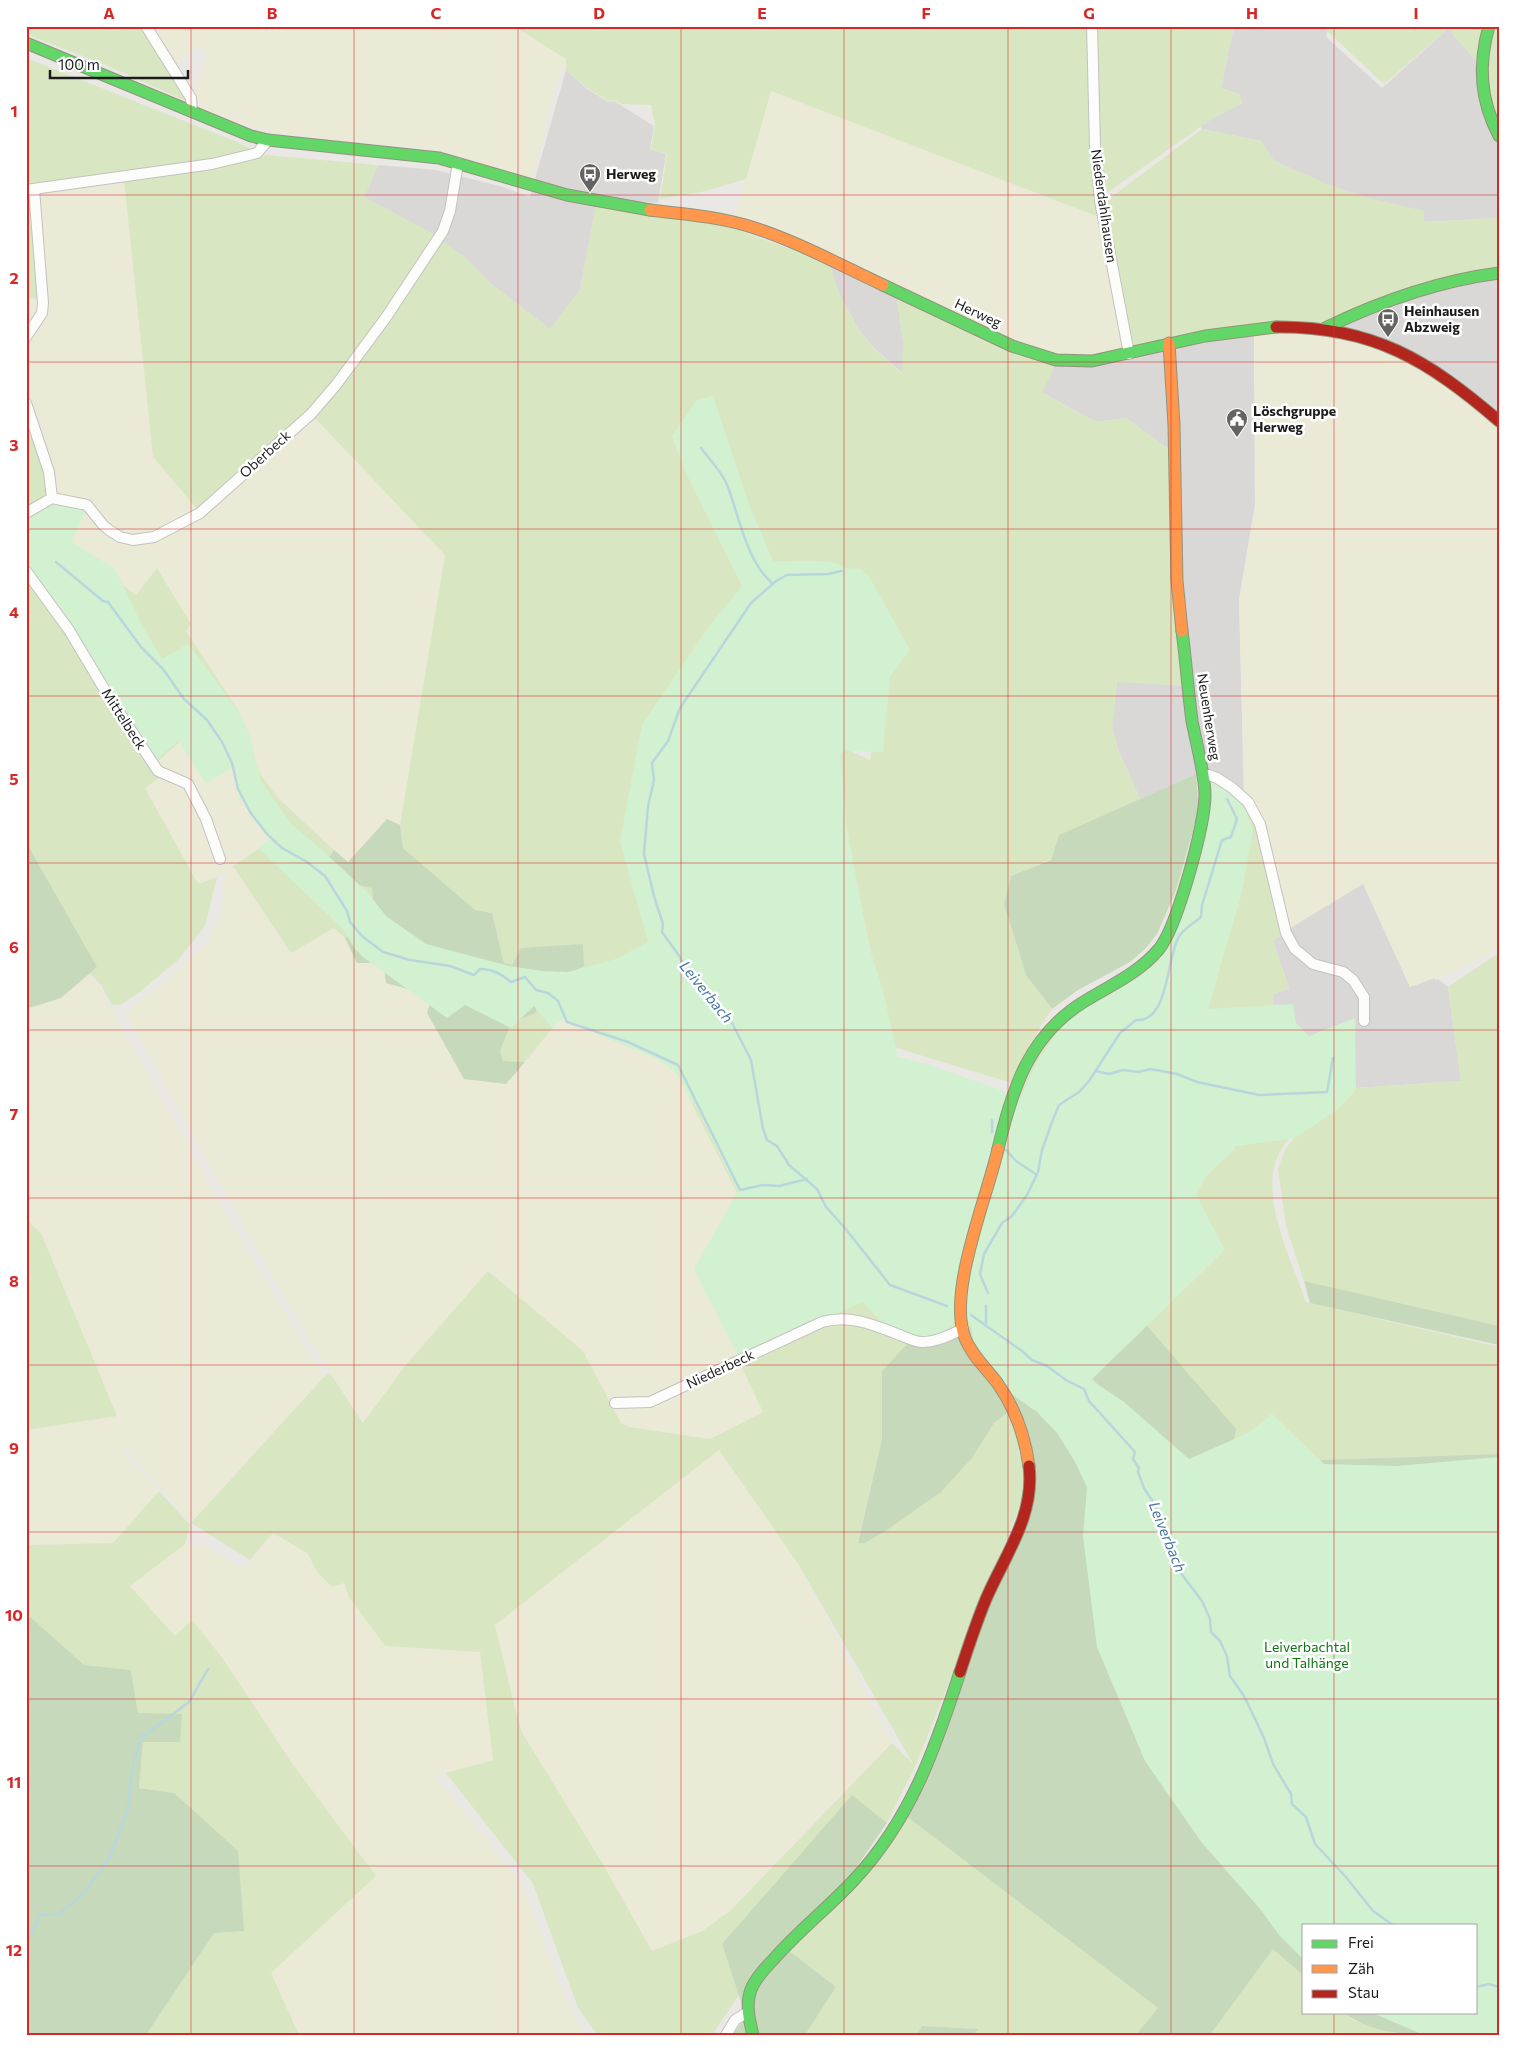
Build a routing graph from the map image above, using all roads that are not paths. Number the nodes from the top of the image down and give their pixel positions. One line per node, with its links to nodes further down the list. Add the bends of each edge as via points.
1 (146, 26): 5 (street, via 191,98)
2 (1092, 26): 14 (street, Niederdahlhausen, via 1095,147 1100,201)
3 (1489, 26): 6 (street, via 1482,55 1481,83 1488,113)
4 (26, 43): 5 (street, Herweg)
5 (192, 112): 7 (street, Herweg)
6 (1499, 136)
7 (268, 140): 8 (street, Herweg, via 415,154); 9 (street, via 257,153 212,164)
8 (458, 163): 14 (street, Herweg, via 574,197 745,225 785,239 1038,356 1086,363); 17 (street, Oberbeck, via 450,211 443,231 357,359 311,414 200,513 154,537 133,540 109,530 87,504)
9 (30, 190): 12 (street, via 44,303 42,313)
10 (1499, 273): 11 (street, via 1447,280 1355,313)
11 (1326, 328): 13 (street, Herweg, via 1272,326); 16 (street, Herweg, via 1372,339 1412,357 1462,389)
12 (26, 337)
13 (1170, 343): 14 (street, Herweg); 20 (street, Neuenherweg, via 1177,581 1192,719)
14 (1129, 354)
15 (26, 403): 17 (street, via 49,472)
16 (1499, 421)
17 (52, 498): 18 (street)
18 (26, 513)
19 (26, 571): 21 (street, Mittelbeck, via 69,630 158,771 188,784 206,819)
20 (1203, 776): 22 (street, Neuenherweg, via 1217,778 1248,802 1260,824 1286,933 1295,949 1313,964 1343,972 1353,980 1364,998); 23 (street, via 1204,813 1174,923 1165,940 1153,956 1135,971 1066,1012 1044,1035 1022,1072 1000,1136 990,1183 971,1244 961,1306)
21 (220, 860)
22 (1364, 1021)
23 (963, 1329): 24 (street, Niederbeck, via 941,1340 920,1343 865,1322 833,1318 650,1402); 25 (street, via 967,1343 1001,1388 1020,1428 1029,1469 1029,1502 982,1611 926,1770 900,1818 856,1878 784,1946 753,1985)
24 (615, 1404)
25 (748, 2012): 26 (street, via 735,2020); 27 (street)
26 (726, 2035)
27 (753, 2035)

